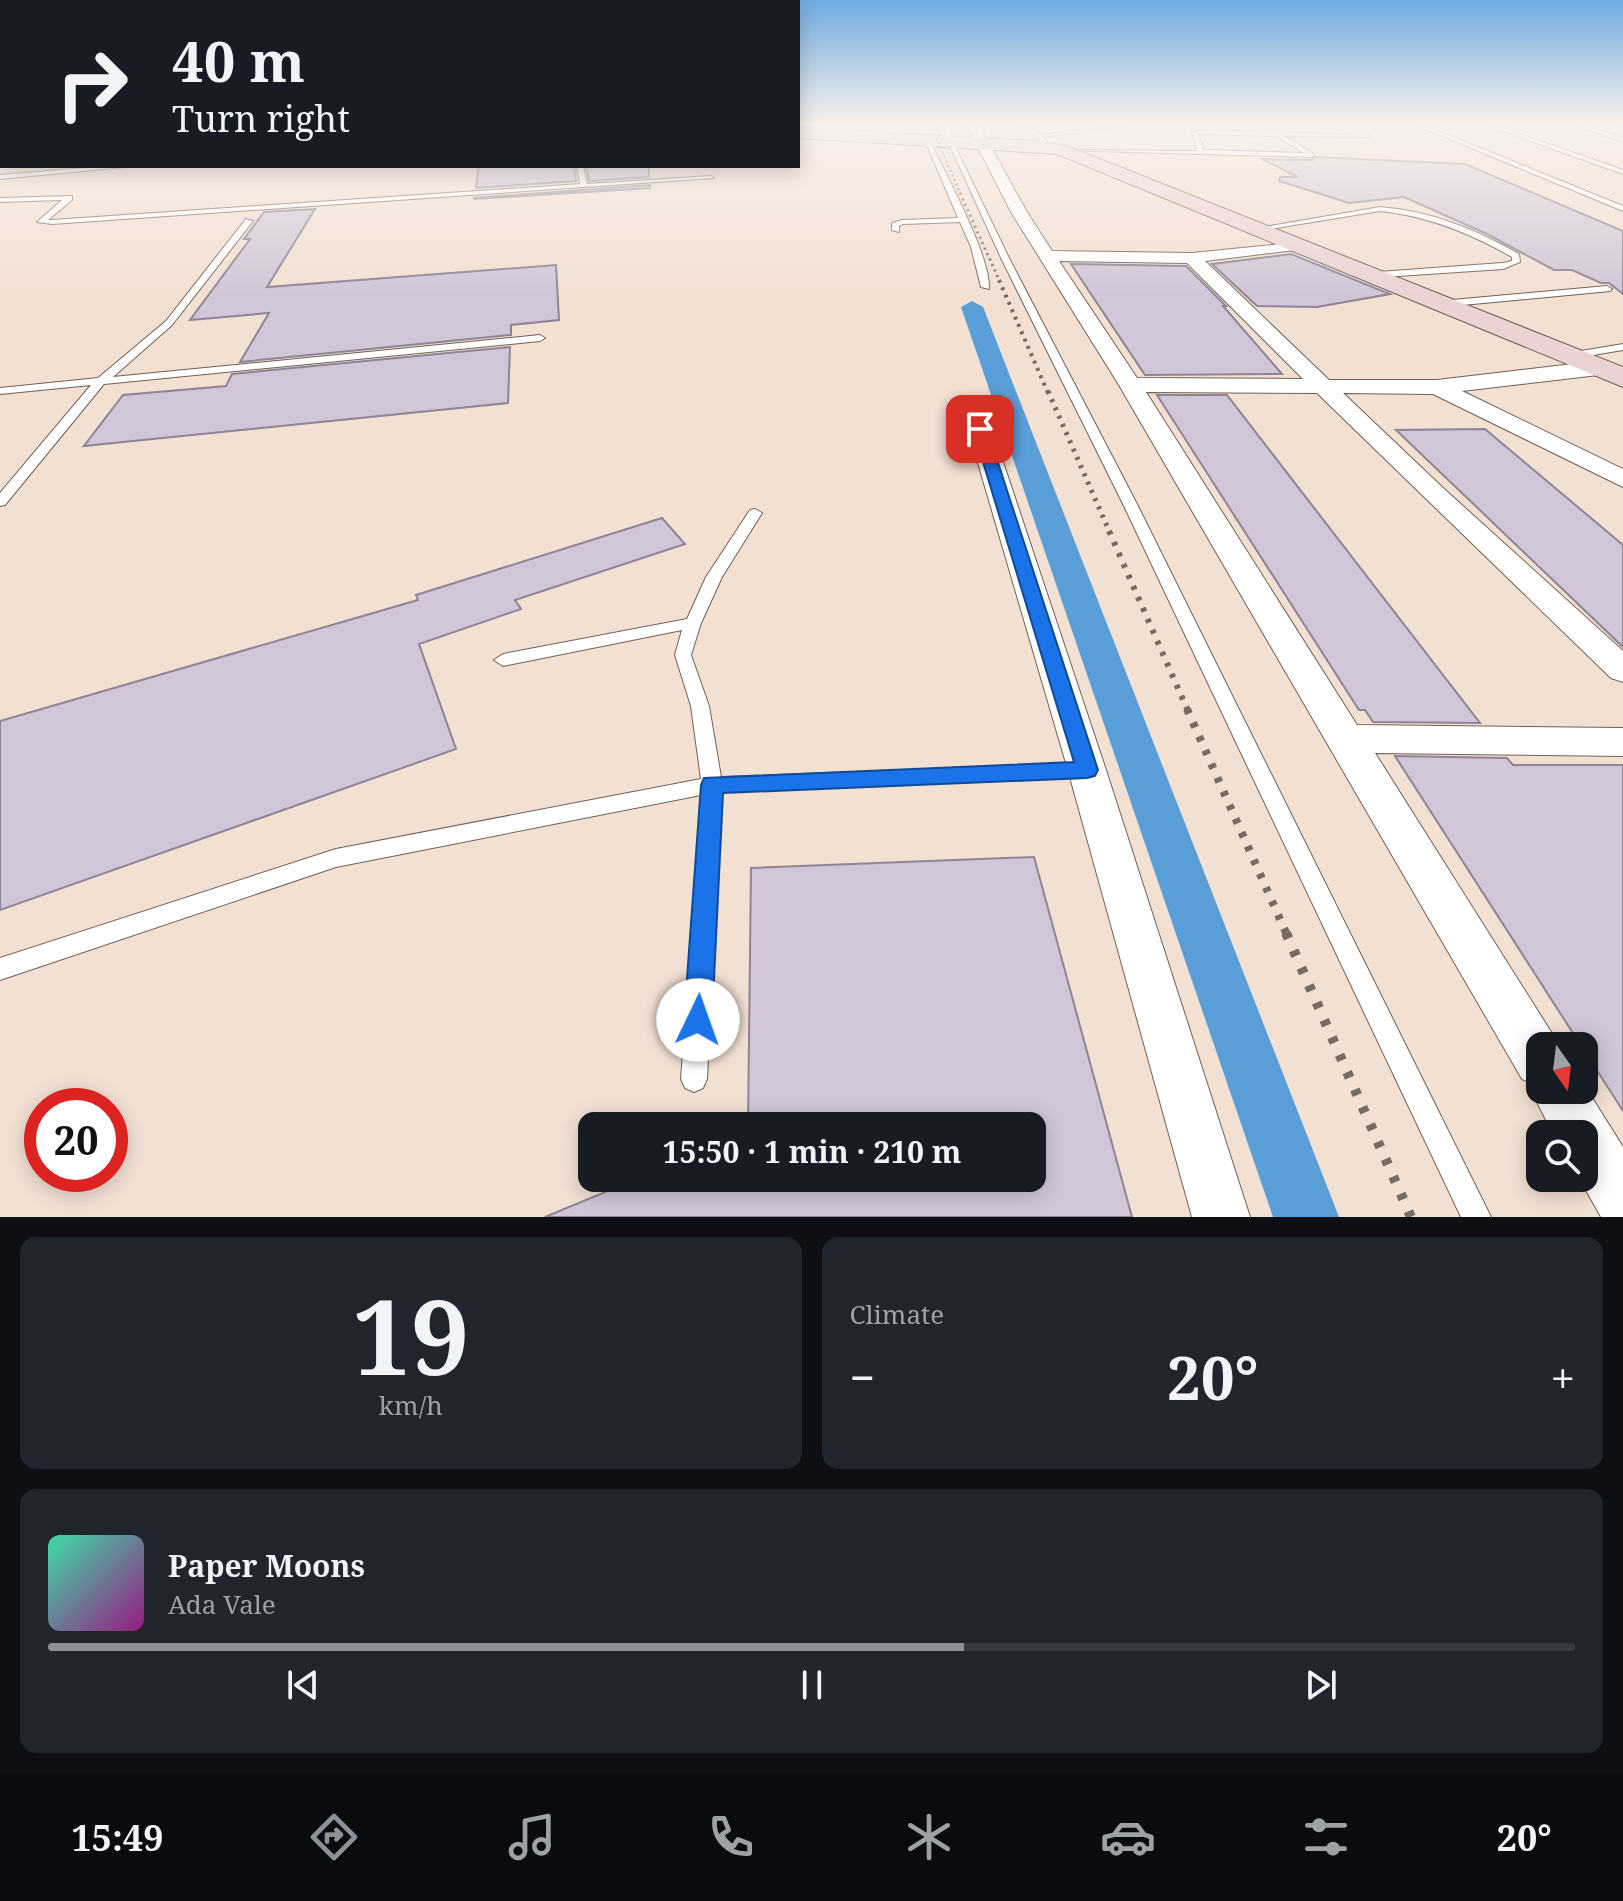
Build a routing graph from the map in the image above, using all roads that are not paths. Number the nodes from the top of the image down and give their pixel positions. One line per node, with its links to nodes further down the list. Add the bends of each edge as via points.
1 (583, 181): 8 (lane)
2 (667, 181): 8 (lane)
3 (951, 181): 11 (lane)
4 (961, 181): 49 (lane, via 1131,506)
5 (1002, 181): 16 (street)
6 (1137, 181): 13 (street)
7 (1554, 181): 10 (lane)
8 (584, 186): 9 (lane, via 52,222 41,222 69,198)
9 (0, 200)
10 (1623, 209)
11 (964, 220): 14 (lane, via 902,222); 19 (lane)
12 (249, 221): 27 (lane, via 169,323)
13 (1257, 229): 15 (street); 18 (lane, via 1395,210 1470,231 1516,256 1516,262 1503,266)
14 (896, 230)
15 (1295, 245): 17 (street); 18 (street)
16 (1048, 256): 17 (street); 29 (street)
17 (1192, 258): 28 (street)
18 (1368, 275): 21 (street)
19 (986, 287)
20 (1607, 289): 21 (lane)
21 (1440, 304): 24 (street)
22 (540, 338): 27 (lane)
23 (1623, 347): 24 (lane)
24 (1569, 356): 25 (street)
25 (1598, 368): 26 (street); 30 (street)
26 (1623, 378)
27 (101, 381): 31 (lane); 34 (lane)
28 (1318, 384): 29 (street); 30 (street); 38 (street)
29 (1130, 385): 39 (street)
30 (1437, 387): 33 (street)
31 (0, 391)
32 (980, 429): 41 (street)
33 (1623, 479)
34 (0, 502)
35 (755, 513): 36 (lane, via 714,577)
36 (693, 623): 37 (lane); 42 (lane, via 683,655 700,706)
37 (503, 660)
38 (1623, 670)
39 (1347, 739): 40 (street); 44 (street)
40 (1623, 742)
41 (1087, 770): 42 (lane); 48 (street)
42 (712, 785): 43 (lane, via 336,858); 45 (lane)
43 (0, 969)
44 (1526, 1038)
45 (694, 1079)
46 (1598, 1157): 47 (street)
47 (1623, 1199)
48 (1221, 1217)
49 (1476, 1217)

